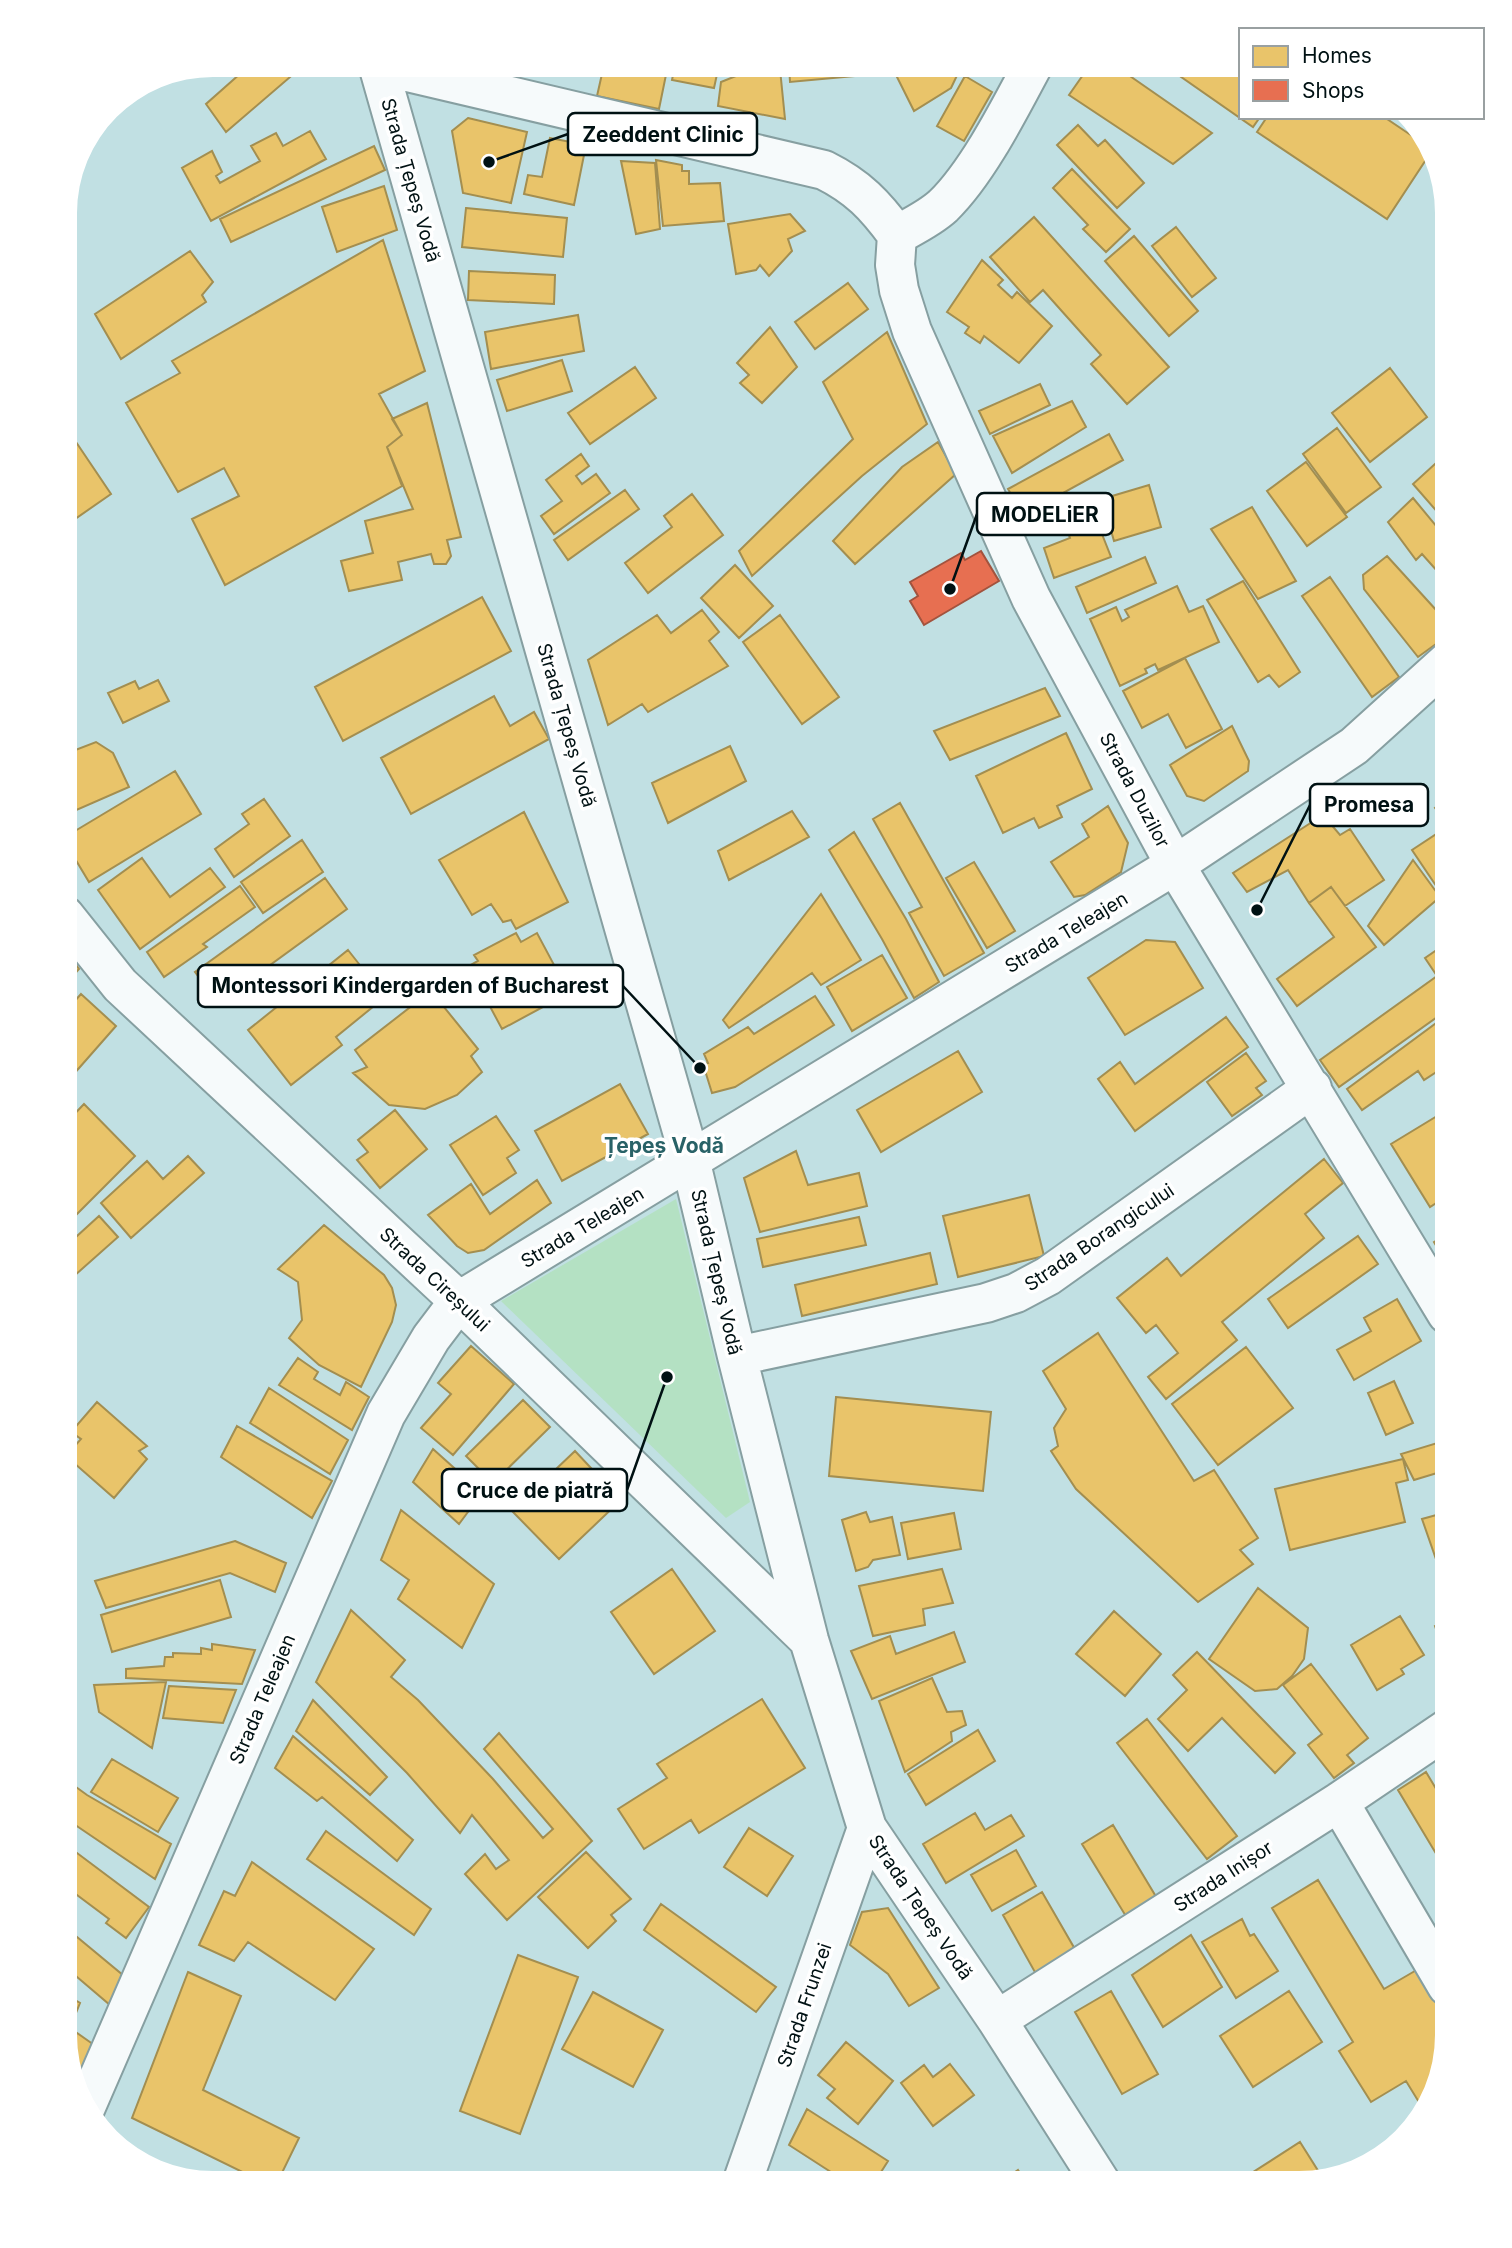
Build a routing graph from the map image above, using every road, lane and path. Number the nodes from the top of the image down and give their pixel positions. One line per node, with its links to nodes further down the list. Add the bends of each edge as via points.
1 (381, 77): 9 (street, Strada Țepeș Vodă)
2 (429, 77): 4 (street, via 824,170 863,194)
3 (1026, 77): 4 (street, via 960,186 925,220)
4 (897, 235): 6 (street, Strada Duzilor, via 895,265 912,331 1031,598)
5 (1435, 673): 6 (street, Strada Teleajen, via 1353,746)
6 (1175, 865): 8 (street, Strada Duzilor); 9 (street, Strada Teleajen)
7 (77, 931): 11 (street, Strada Cireșului, via 120,985)
8 (1312, 1088): 10 (street, Strada Duzilor); 12 (street, Strada Borangicului, via 1048,1276 1017,1293)
9 (690, 1159): 11 (street, Strada Teleajen); 12 (street, Strada Țepeș Vodă)
10 (1435, 1294)
11 (459, 1301): 13 (street, Strada Cireșului); 19 (street, Strada Teleajen, via 386,1413)
12 (737, 1356): 13 (street, Strada Țepeș Vodă)
13 (809, 1640): 16 (street, Strada Țepeș Vodă)
14 (1435, 1736): 15 (street, Strada Inișor)
15 (1339, 1802): 17 (street); 18 (street, Strada Inișor)
16 (867, 1828): 18 (street, Strada Țepeș Vodă); 20 (street, Strada Frunzei)
17 (1435, 1966)
18 (996, 2020): 21 (street, Strada Țepeș Vodă)
19 (91, 2095)
20 (746, 2171)
21 (1093, 2171)

